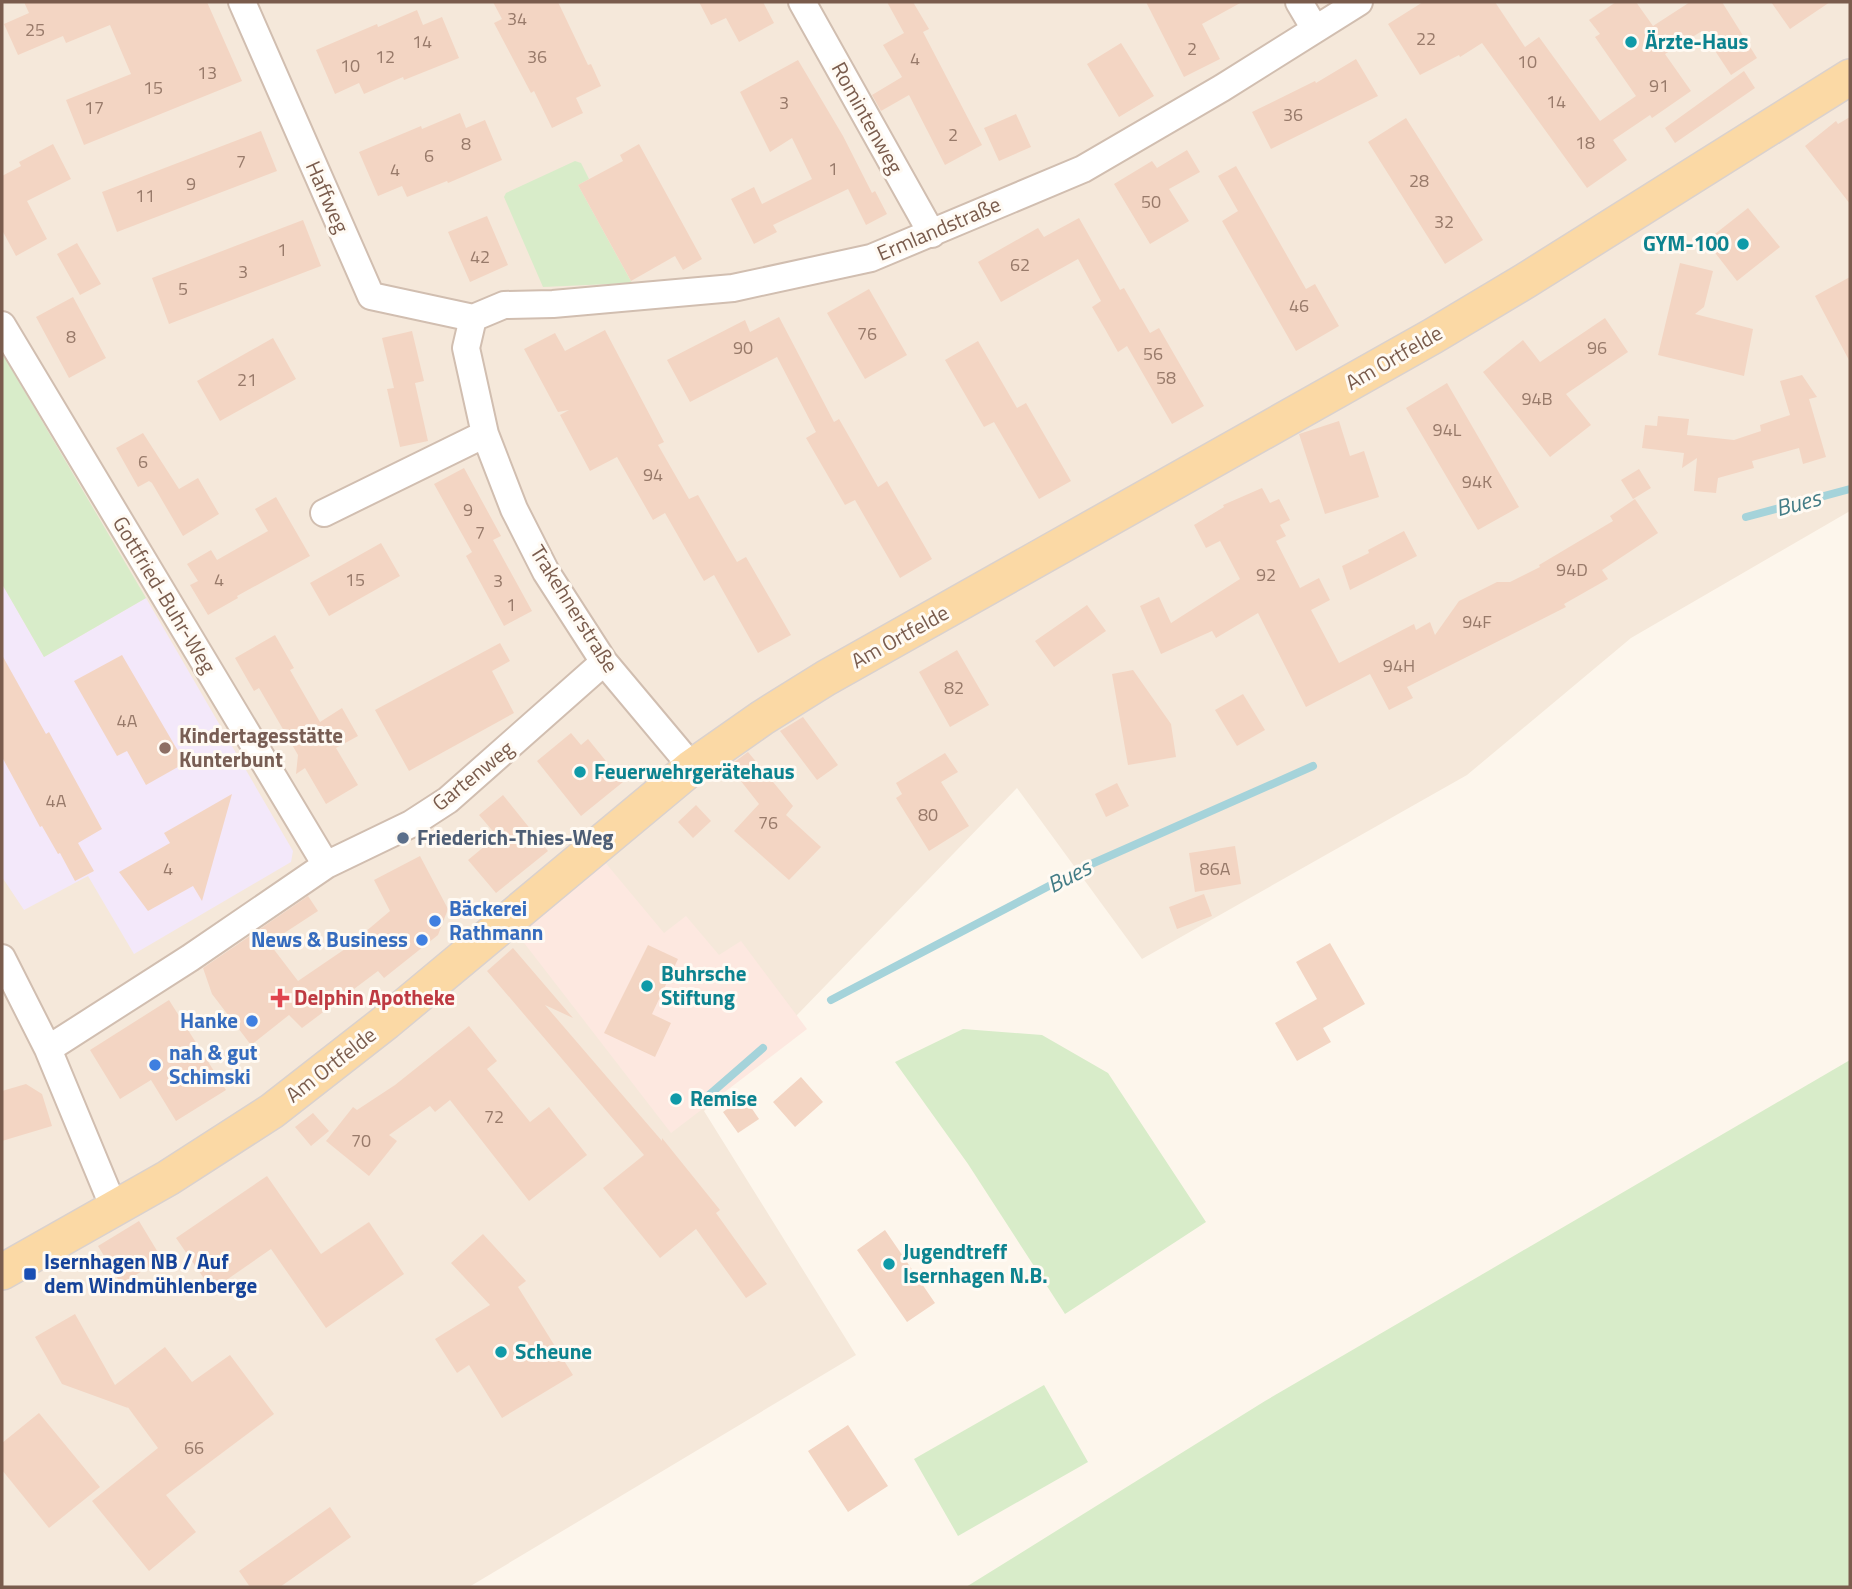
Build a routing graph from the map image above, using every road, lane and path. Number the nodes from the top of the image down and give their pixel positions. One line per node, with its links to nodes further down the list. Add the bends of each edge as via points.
1 (242, 2): 8 (street, Haffweg, via 371,296)
2 (802, 2): 7 (street, Romintenweg)
3 (1299, 2): 5 (street)
4 (1359, 2): 5 (street, Ermlandstraße)
5 (1315, 29): 7 (street, Ermlandstraße, via 1083,169)
6 (1850, 77): 13 (main road, Am Ortfelde, via 1479,309 826,678)
7 (932, 234): 8 (street, Ermlandstraße, via 871,258 746,286 504,305)
8 (473, 318): 10 (street, Trakehnerstraße, via 466,348)
9 (2, 325): 14 (street, Gottfried-Buhr-Weg)
10 (485, 434): 11 (street); 12 (street, Trakehnerstraße, via 514,509)
11 (324, 513)
12 (604, 663): 13 (street, Trakehnerstraße); 14 (street, Gartenweg, via 448,800 411,824)
13 (692, 767): 17 (main road, Am Ortfelde, via 272,1111)
14 (326, 865): 16 (street, Gartenweg)
15 (2, 958): 16 (street)
16 (48, 1049): 17 (street)
17 (114, 1208): 18 (main road, Am Ortfelde)
18 (2, 1272)

